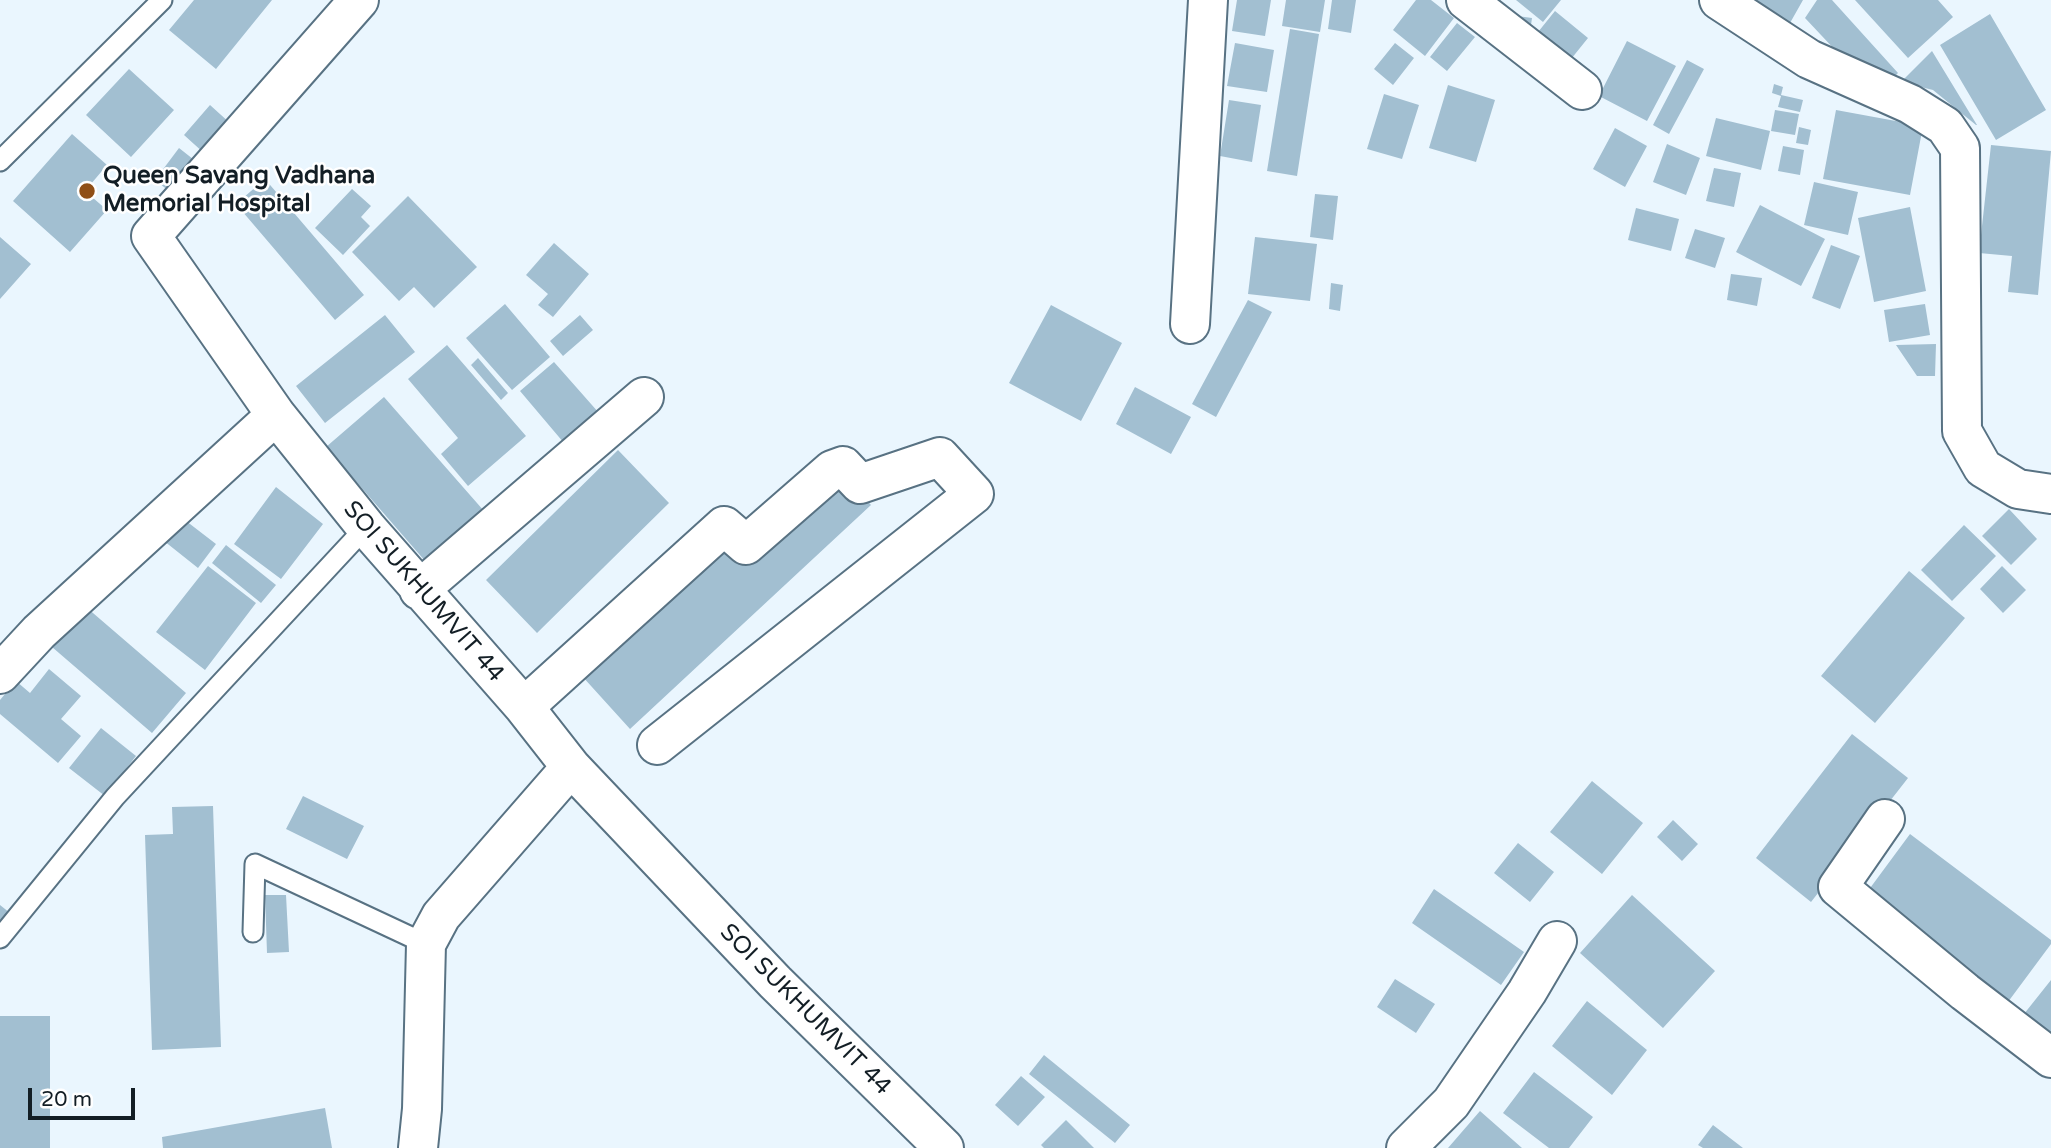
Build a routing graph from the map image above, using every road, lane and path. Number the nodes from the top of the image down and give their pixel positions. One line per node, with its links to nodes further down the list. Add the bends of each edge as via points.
1 (162, 0): 7 (lane)
2 (359, 0): 10 (street, SOI SUKHUMVIT 44, via 151,236)
3 (1208, 0): 8 (street)
4 (1466, 0): 6 (street)
5 (1719, 0): 11 (street, via 1809,60 1910,104 1945,126 1960,148 1962,431 1983,468 2018,489)
6 (1582, 90)
7 (0, 161)
8 (1190, 324)
9 (644, 397): 13 (street)
10 (276, 415): 12 (street, SOI SUKHUMVIT 44); 14 (street, via 39,632)
11 (2051, 494)
12 (366, 527): 13 (street, SOI SUKHUMVIT 44); 20 (lane, via 115,797)
13 (419, 590): 15 (street, SOI SUKHUMVIT 44)
14 (0, 674)
15 (524, 707): 16 (street, via 724,526 747,545 832,470 843,466 860,484 940,457 974,494); 17 (street, SOI SUKHUMVIT 44)
16 (657, 745)
17 (571, 767): 22 (street, via 441,916); 25 (street, SOI SUKHUMVIT 44, via 775,982)
18 (1885, 819): 23 (street, via 1838,887)
19 (253, 932): 22 (lane, via 255,864)
20 (0, 938)
21 (1557, 942): 26 (street, via 1451,1102)
22 (426, 944): 24 (street)
23 (2051, 1058)
24 (418, 1148)
25 (944, 1148)
26 (1406, 1148)

